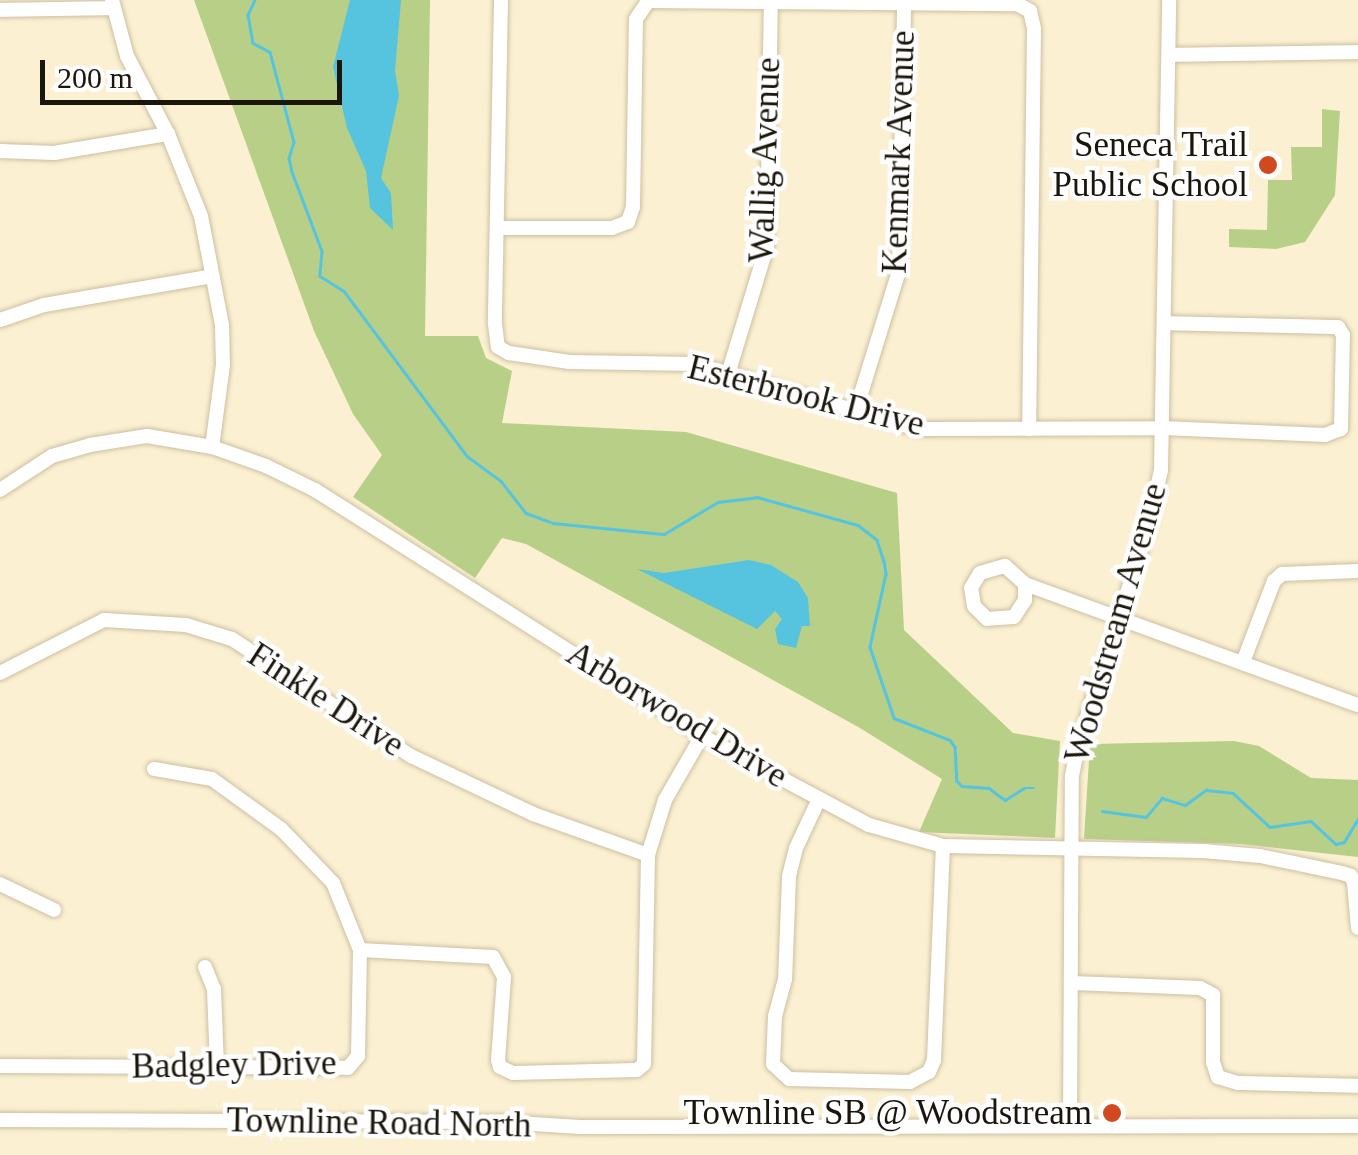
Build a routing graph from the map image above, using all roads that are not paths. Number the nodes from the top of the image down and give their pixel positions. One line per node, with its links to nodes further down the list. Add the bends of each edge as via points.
1 (501, 0): 11 (street, Esterbrook Drive)
2 (1169, 0): 8 (street, Woodstream Avenue)
3 (113, 4): 6 (street); 9 (street, via 127,56)
4 (771, 4): 5 (street); 11 (street, via 643,4 636,19 628,222 612,228); 15 (street, Wallig Avenue, via 767,246)
5 (904, 4): 16 (street, Kenmark Avenue, via 899,271); 18 (street, via 1017,4 1034,19)
6 (0, 10)
7 (1358, 52): 8 (street)
8 (1169, 55): 14 (street, Woodstream Avenue)
9 (168, 134): 10 (street, via 54,153); 12 (street, via 202,216)
10 (0, 151)
11 (497, 228): 15 (street, Esterbrook Drive, via 498,347 543,360)
12 (213, 276): 13 (street, via 102,293); 19 (street, via 223,365)
13 (0, 320)
14 (1165, 323): 17 (street, Woodstream Avenue); 17 (street, Esterbrook Drive, via 1326,324 1344,335 1341,430 1334,435)
15 (729, 371): 16 (street, Esterbrook Drive)
16 (855, 413): 18 (street, Esterbrook Drive, via 918,428)
17 (1163, 428): 18 (street, Esterbrook Drive); 23 (street, Woodstream Avenue, via 1149,525)
18 (1029, 429)
19 (212, 447): 20 (street, Arborwood Drive, via 146,436 90,445 52,456); 27 (street, Arborwood Drive, via 315,490)
20 (0, 490)
21 (1358, 570): 24 (street, via 1282,574)
22 (1025, 584): 22 (street, via 1026,600 1014,617 987,619 974,606 971,588 988,568 1006,566); 23 (street)
23 (1121, 616): 24 (street); 31 (street, Woodstream Avenue, via 1078,745)
24 (1243, 662): 26 (street)
25 (0, 673): 32 (street, Finkle Drive, via 104,620 186,625 232,639 411,756 533,814)
26 (1358, 705)
27 (702, 736): 29 (street, Arborwood Drive); 32 (street, via 666,800)
28 (154, 768): 36 (street, via 212,779 281,829 334,883)
29 (819, 799): 30 (street, Arborwood Drive, via 869,825); 30 (street, via 789,877 773,1064 789,1079 910,1082 929,1072)
30 (943, 846): 31 (street, Arborwood Drive)
31 (1073, 850): 35 (street, Arborwood Drive, via 1203,851 1342,873 1354,883); 38 (street, Woodstream Avenue)
32 (648, 855): 36 (street, via 644,1064 637,1070 500,1067 504,977 493,957)
33 (0, 884): 34 (street)
34 (54, 910)
35 (1358, 928)
36 (360, 950): 40 (street, Badgley Drive, via 354,1064)
37 (205, 968): 40 (street, via 214,989)
38 (1072, 983): 41 (street, via 1200,988 1213,995 1218,1077); 43 (street, Woodstream Avenue)
39 (0, 1066): 40 (street, Badgley Drive)
40 (217, 1067)
41 (1358, 1086)
42 (0, 1120): 43 (street, Townline Road North)
43 (1070, 1126): 44 (street, Townline Road North)
44 (1358, 1126)

